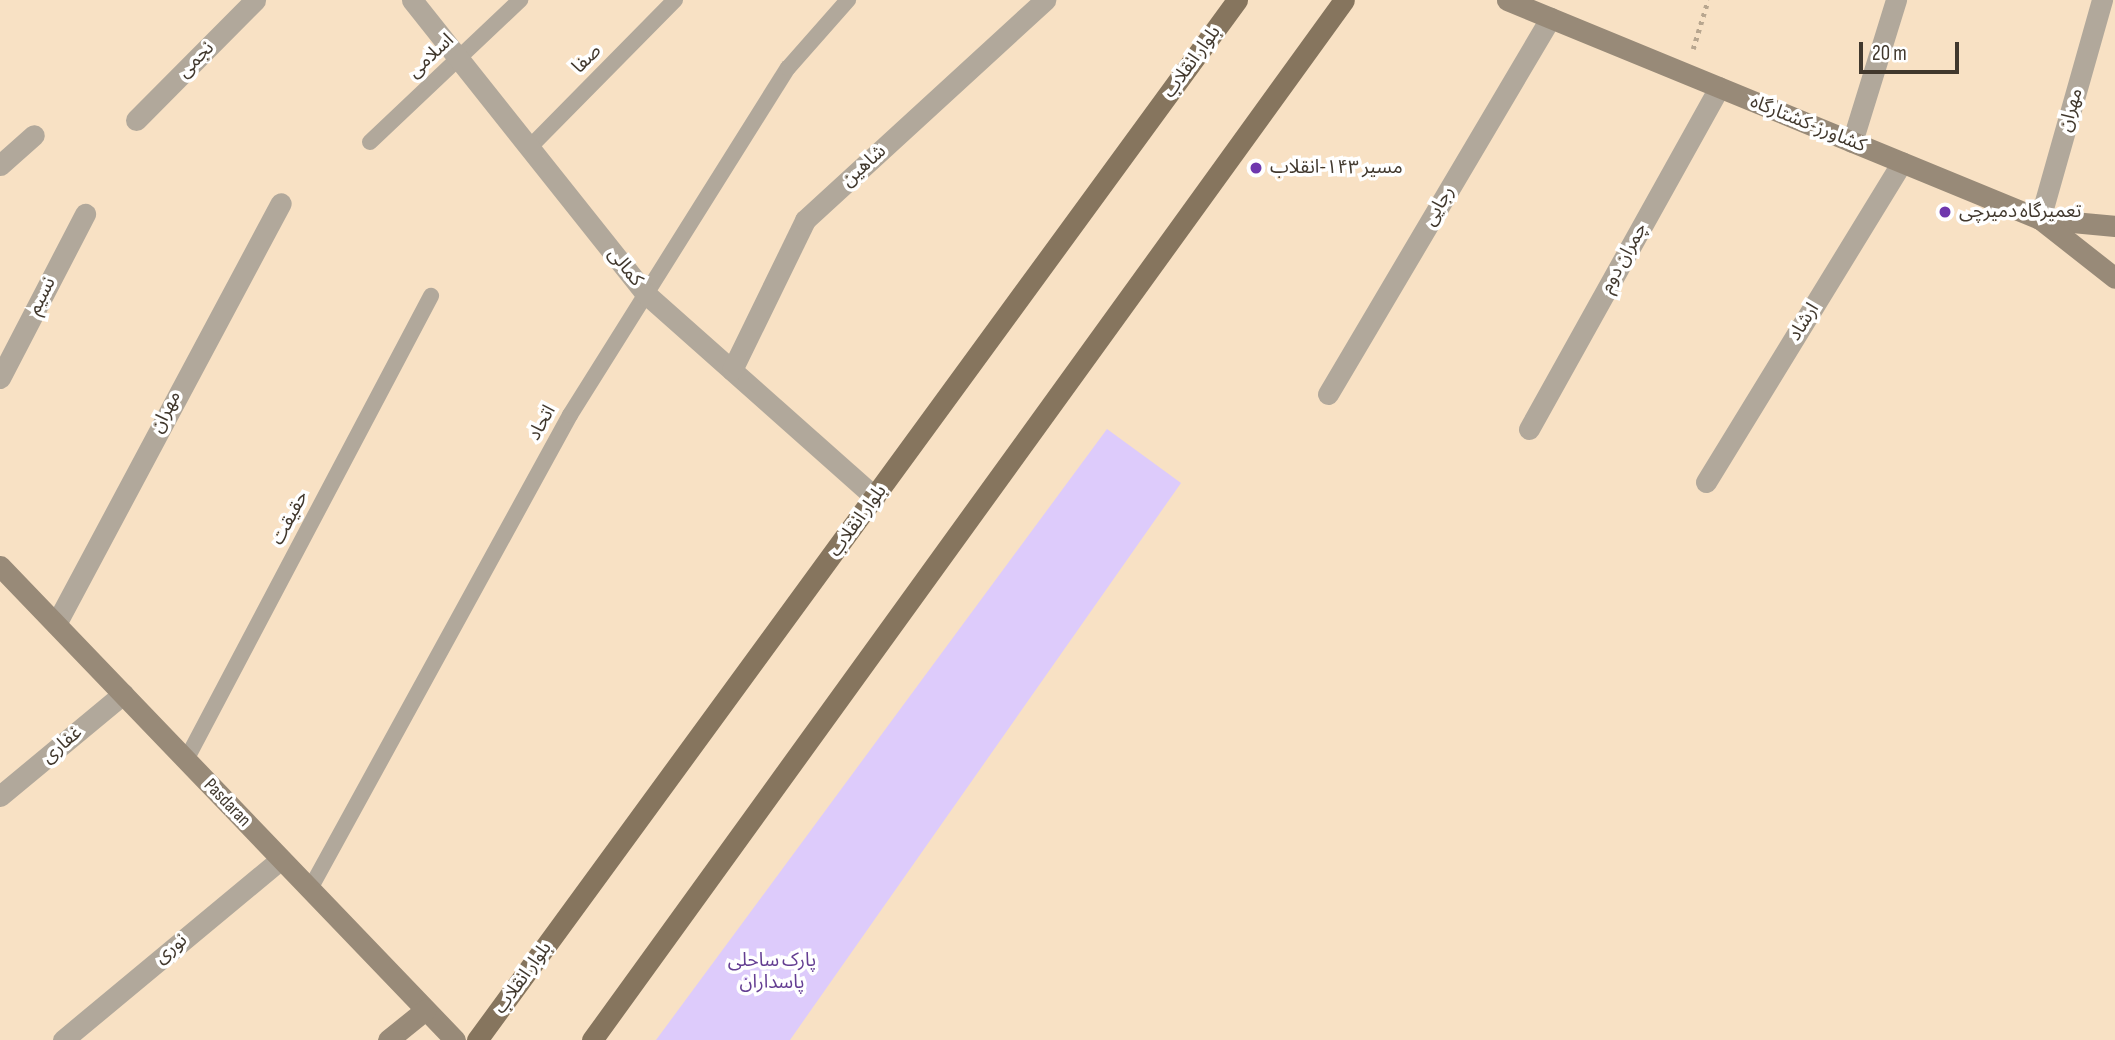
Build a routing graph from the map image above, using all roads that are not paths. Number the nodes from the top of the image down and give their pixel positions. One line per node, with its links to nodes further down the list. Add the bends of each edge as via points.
1 (255, 0): 15 (street, نجمی)
2 (412, 0): 13 (street, کمالی)
3 (520, 0): 13 (lane, اسلامی)
4 (675, 0): 19 (lane, صفا)
5 (848, 0): 27 (lane, اتحاد, via 788,68)
6 (1045, 0): 29 (street, شاهین, via 805,220)
7 (1237, 0): 34 (main road, بلوار انقلاب)
8 (1344, 0): 47 (main road)
9 (1507, 0): 12 (street, کشاورز-کشتارگاه)
10 (1896, 0): 18 (street)
11 (2102, 0): 24 (street, مهران)
12 (1550, 18): 14 (street, کشاورز-کشتارگاه); 31 (street, رجایی)
13 (458, 60): 17 (lane, اسلامی); 19 (street, کمالی)
14 (1719, 87): 18 (street, کشاورز-کشتارگاه); 32 (street, چمران دوم)
15 (136, 120)
16 (34, 135): 21 (street)
17 (370, 142)
18 (1852, 142): 20 (street, کشاورز-کشتارگاه)
19 (528, 148): 27 (street, کمالی)
20 (1902, 162): 24 (street, کشاورز-کشتارگاه); 33 (street, ارشاد)
21 (0, 165)
22 (281, 203): 36 (street, مهران)
23 (85, 214): 30 (street, نسیم)
24 (2040, 219): 25 (street, کشاورز-کشتارگاه); 26 (street)
25 (2115, 226)
26 (2115, 278)
27 (646, 294): 29 (street, کمالی); 41 (lane, اتحاد, via 570,415)
28 (431, 296): 38 (lane, حقیقت)
29 (732, 370): 34 (street, کمالی)
30 (0, 378)
31 (1328, 394)
32 (1529, 429)
33 (1706, 482)
34 (875, 497): 46 (main road, بلوار انقلاب)
35 (0, 566): 36 (street, Pasdaran)
36 (56, 624): 37 (street, Pasdaran)
37 (123, 694): 38 (street, Pasdaran); 39 (street, غفاری)
38 (186, 760): 40 (street, Pasdaran)
39 (0, 796)
40 (281, 859): 41 (street, Pasdaran); 43 (street, نوری)
41 (310, 889): 42 (street, Pasdaran)
42 (425, 1010): 44 (street); 45 (street, Pasdaran)
43 (63, 1040)
44 (388, 1040)
45 (455, 1040)
46 (477, 1040)
47 (592, 1040)

